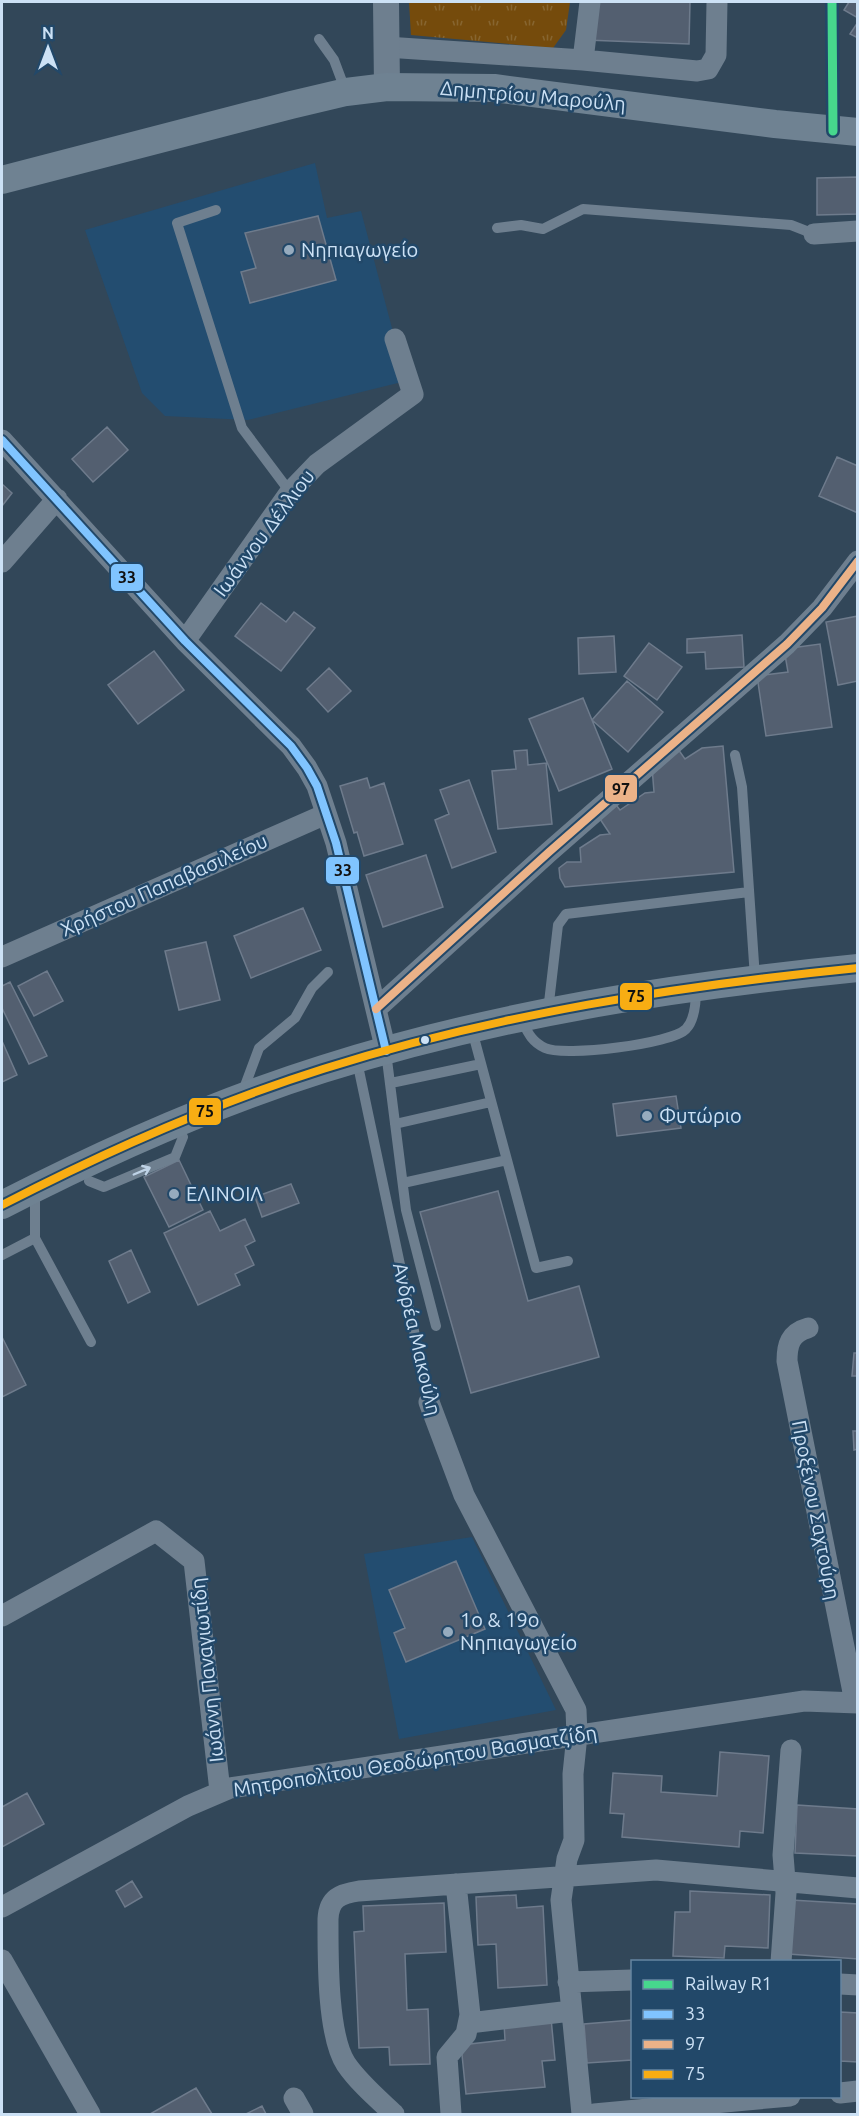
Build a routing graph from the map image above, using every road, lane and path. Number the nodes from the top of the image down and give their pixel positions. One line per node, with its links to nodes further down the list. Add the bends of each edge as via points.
1 (386, 2): 5 (street)
2 (590, 2): 6 (street)
3 (717, 2): 6 (street, via 716,55 708,69 690,72)
4 (319, 39): 8 (lane, via 334,60)
5 (386, 47): 6 (street); 7 (street)
6 (583, 60)
7 (387, 87): 8 (main road, Δημητρίου Μαρούλη); 9 (main road, Δημητρίου Μαρούλη, via 494,88)
8 (346, 92): 10 (main road, Δημητρίου Μαρούλη)
9 (858, 132)
10 (2, 180)
11 (216, 210): 17 (lane, via 177,223 242,428)
12 (497, 228): 14 (lane, via 521,225 543,229 584,209 791,225)
13 (858, 231): 14 (street)
14 (814, 234)
15 (395, 339): 17 (street, Ιωάννου Δέλλιου, via 412,394 316,464)
16 (2, 440): 18 (street)
17 (290, 492): 21 (street, Ιωάννου Δέλλιου)
18 (57, 500): 19 (street); 21 (street)
19 (2, 562)
20 (854, 576): 30 (street, via 787,644)
21 (185, 640): 23 (street, via 297,754)
22 (735, 755): 24 (lane, via 742,787)
23 (326, 813): 25 (street, Χρήστου Παπαβασιλείου); 30 (street)
24 (749, 892): 28 (lane); 31 (lane, via 566,914 558,925)
25 (2, 957)
26 (858, 968): 28 (main road)
27 (328, 972): 37 (lane, via 312,988 295,1018 259,1048)
28 (755, 978): 29 (main road)
29 (697, 986): 31 (main road); 31 (lane, via 694,1010 686,1029 670,1037 592,1051 547,1049 532,1041)
30 (376, 1009): 33 (street)
31 (534, 1015): 32 (main road)
32 (472, 1029): 33 (main road); 35 (lane)
33 (386, 1051): 34 (main road); 36 (lane)
34 (357, 1059): 37 (main road); 52 (lane, Ανδρέα Μακούλη)
35 (481, 1064): 36 (lane); 38 (lane)
36 (391, 1083): 39 (lane)
37 (241, 1098): 44 (main road, via 128,1144)
38 (491, 1102): 39 (lane); 41 (lane)
39 (395, 1124): 43 (lane)
40 (183, 1137): 42 (lane, one-way to 40, via 104,1187 175,1157)
41 (507, 1160): 43 (lane); 48 (lane, via 536,1268)
42 (89, 1181)
43 (403, 1183): 49 (lane, via 406,1210)
44 (35, 1188): 45 (main road); 46 (lane)
45 (2, 1205)
46 (35, 1238): 47 (lane); 51 (lane)
47 (2, 1255)
48 (568, 1261)
49 (436, 1326)
50 (808, 1328): 54 (street, Προξένου Σαχτούρη, via 798,1330 789,1342 787,1361)
51 (91, 1342)
52 (429, 1402): 55 (street, Ανδρέα Μακούλη, via 464,1494 572,1702)
53 (2, 1616): 57 (street, Ιωάννη Παναγιωτίδη, via 156,1531 194,1561)
54 (856, 1702): 55 (street, Μητροπολίτου Θεοδώρητου Βασματζίδη, via 804,1701)
55 (577, 1735): 57 (street, Μητροπολίτου Θεοδώρητου Βασματζίδη); 58 (street, Ανδρέα Μακούλη, via 574,1840)
56 (791, 1750): 59 (street)
57 (220, 1791): 62 (street, Μητροπολίτου Θεοδώρητου Βασματζίδη)
58 (564, 1876): 59 (street, via 675,1870); 60 (street); 66 (street, Ανδρέα Μακούλη, via 561,1900)
59 (784, 1882): 61 (street); 64 (street)
60 (456, 1884): 70 (street); 75 (street, via 350,1893 339,1896 331,1905 328,1926 337,2042 350,2069)
61 (858, 1888)
62 (2, 1907)
63 (2, 1960): 74 (street)
64 (781, 1960)
65 (631, 1980): 66 (street)
66 (568, 1982): 69 (street, Ανδρέα Μακούλη)
67 (841, 1984): 68 (street)
68 (858, 1985)
69 (571, 2011): 70 (street); 77 (street, Ανδρέα Μακούλη)
70 (469, 2023): 76 (street, via 466,2034 447,2057)
71 (858, 2091): 72 (street)
72 (841, 2092)
73 (779, 2098): 78 (street)
74 (90, 2115)
75 (394, 2115)
76 (451, 2115)
77 (582, 2115)
78 (594, 2115)

